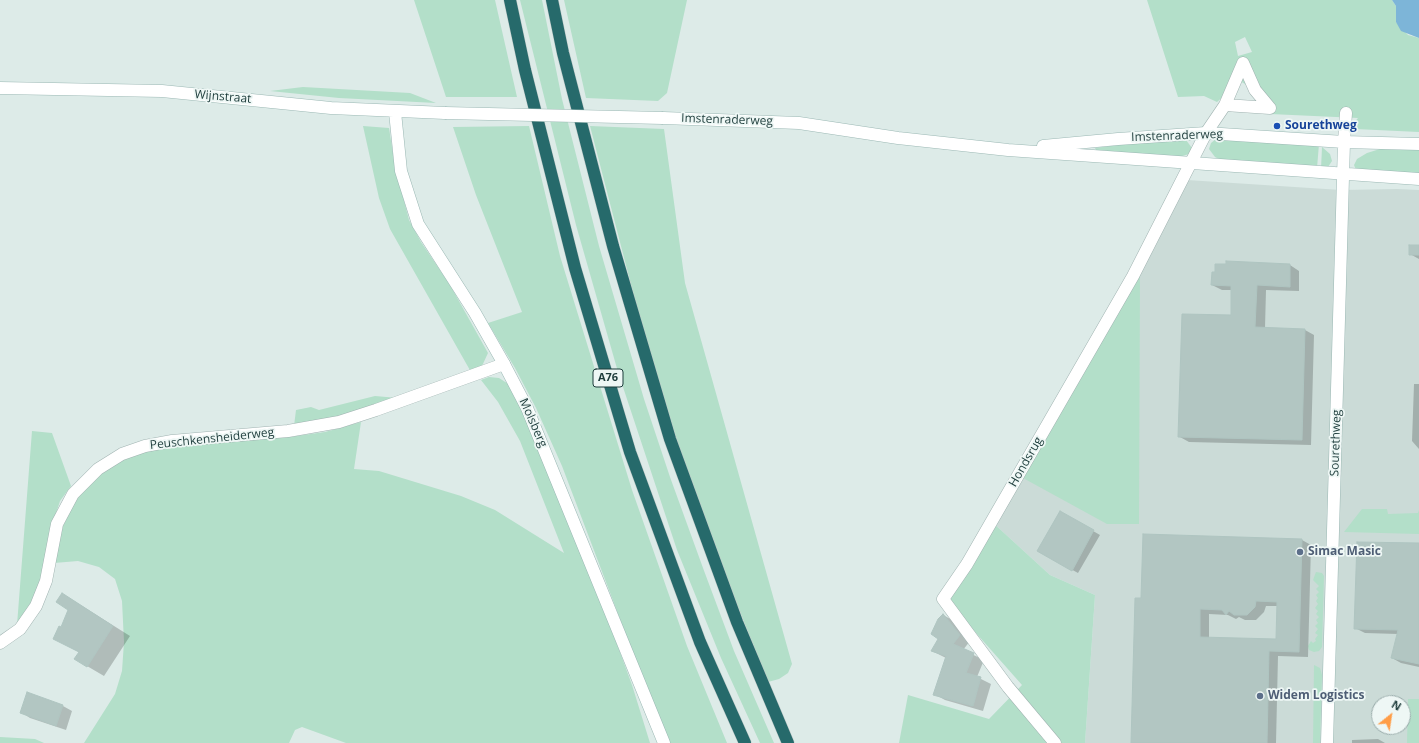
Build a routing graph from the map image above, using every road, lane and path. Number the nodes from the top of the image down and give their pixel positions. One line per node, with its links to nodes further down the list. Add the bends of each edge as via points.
1 (510, 0): 18 (highway, A76, via 575,268 630,452 700,642)
2 (552, 0): 19 (highway, via 563,53 611,238 670,439 737,622)
3 (0, 88): 5 (street, Wijnstraat, via 162,91)
4 (1225, 105): 8 (street)
5 (395, 112): 6 (street, Wijnstraat); 15 (street, Molsberg, via 401,171 418,224)
6 (445, 113): 11 (street, Imstenraderweg, bridge, via 799,123 898,138)
7 (1346, 113): 9 (street, Sourethweg)
8 (1206, 133): 9 (street, Imstenraderweg); 11 (street, Imstenraderweg); 12 (street)
9 (1344, 142): 10 (street, Imstenraderweg); 13 (street, Sourethweg)
10 (1419, 144)
11 (1008, 150): 12 (street, Imstenraderweg)
12 (1193, 162): 13 (street, Imstenraderweg); 20 (street, Hondsrug, via 1133,276 967,564 943,599 1008,687)
13 (1342, 174): 14 (street, Imstenraderweg); 21 (street, Sourethweg)
14 (1419, 179)
15 (504, 364): 16 (street, Peuschkensheiderweg, via 339,422 288,431 172,441 122,454 98,469 73,494 57,524 46,581 36,606 20,629); 17 (street, Molsberg, via 540,437)
16 (0, 643)
17 (664, 743)
18 (745, 743)
19 (788, 743)
20 (1055, 743)
21 (1327, 743)

